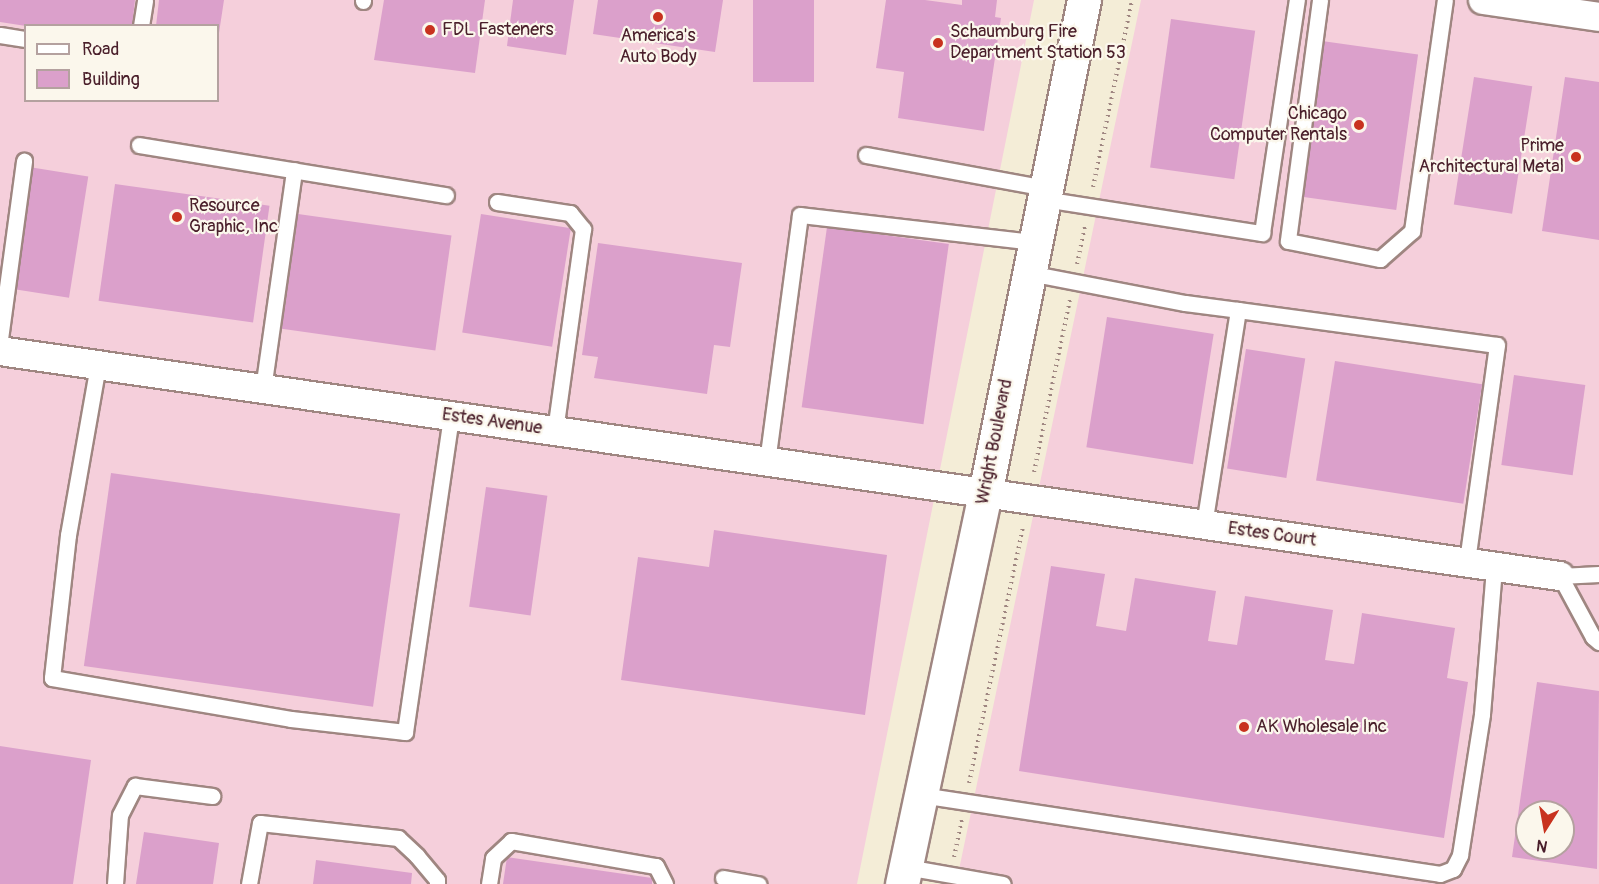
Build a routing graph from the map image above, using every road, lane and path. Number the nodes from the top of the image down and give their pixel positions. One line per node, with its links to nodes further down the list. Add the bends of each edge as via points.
1 (145, 0): 9 (lane)
2 (1084, 0): 16 (street, Wright Boulevard)
3 (1132, 0): 19 (path)
4 (1297, 0): 19 (lane, via 1262,233)
5 (1320, 0): 6 (lane, via 1288,241 1380,259 1412,231)
6 (1445, 0)
7 (1503, 1): 8 (street)
8 (1599, 17)
9 (141, 24)
10 (0, 35): 11 (lane)
11 (24, 39)
12 (140, 145): 15 (lane)
13 (866, 155): 16 (lane)
14 (24, 161): 23 (lane)
15 (294, 170): 17 (lane); 26 (lane)
16 (1045, 193): 19 (lane); 20 (street, Wright Boulevard)
17 (446, 195)
18 (497, 202): 28 (lane, via 570,213 583,229)
19 (1089, 207): 21 (path)
20 (1032, 258): 21 (lane); 29 (lane, via 800,214); 30 (street, Wright Boulevard)
21 (1073, 282): 22 (lane); 31 (path)
22 (1238, 310): 32 (lane); 33 (lane, via 1497,345)
23 (0, 339)
24 (0, 351): 25 (street, Estes Avenue)
25 (98, 365): 26 (street, Estes Avenue); 27 (lane, via 68,534 52,678 291,719 405,732)
26 (263, 389): 27 (street, Estes Avenue)
27 (451, 416): 28 (street, Estes Avenue)
28 (555, 431): 29 (street, Estes Avenue)
29 (767, 462): 30 (street, Estes Avenue)
30 (985, 494): 31 (street, Estes Court); 37 (street, Wright Boulevard)
31 (1028, 500): 32 (street, Estes Court); 39 (path)
32 (1204, 525): 33 (street, Estes Court)
33 (1481, 564): 35 (street, Estes Court); 39 (lane, via 1482,714 1460,855 1453,869 1440,874)
34 (1599, 574): 35 (lane)
35 (1560, 576): 36 (lane)
36 (1599, 642)
37 (921, 795): 39 (lane); 40 (street, Wright Boulevard)
38 (212, 796): 43 (lane, via 135,786 120,815)
39 (965, 802): 41 (path)
40 (904, 876): 41 (lane)
41 (950, 877): 49 (lane)
42 (723, 878): 48 (lane)
43 (115, 884)
44 (249, 884): 45 (lane, via 260,823 398,838)
45 (437, 884)
46 (489, 884): 47 (lane, via 493,858 511,841 656,866)
47 (665, 884)
48 (758, 884)
49 (1003, 884)

